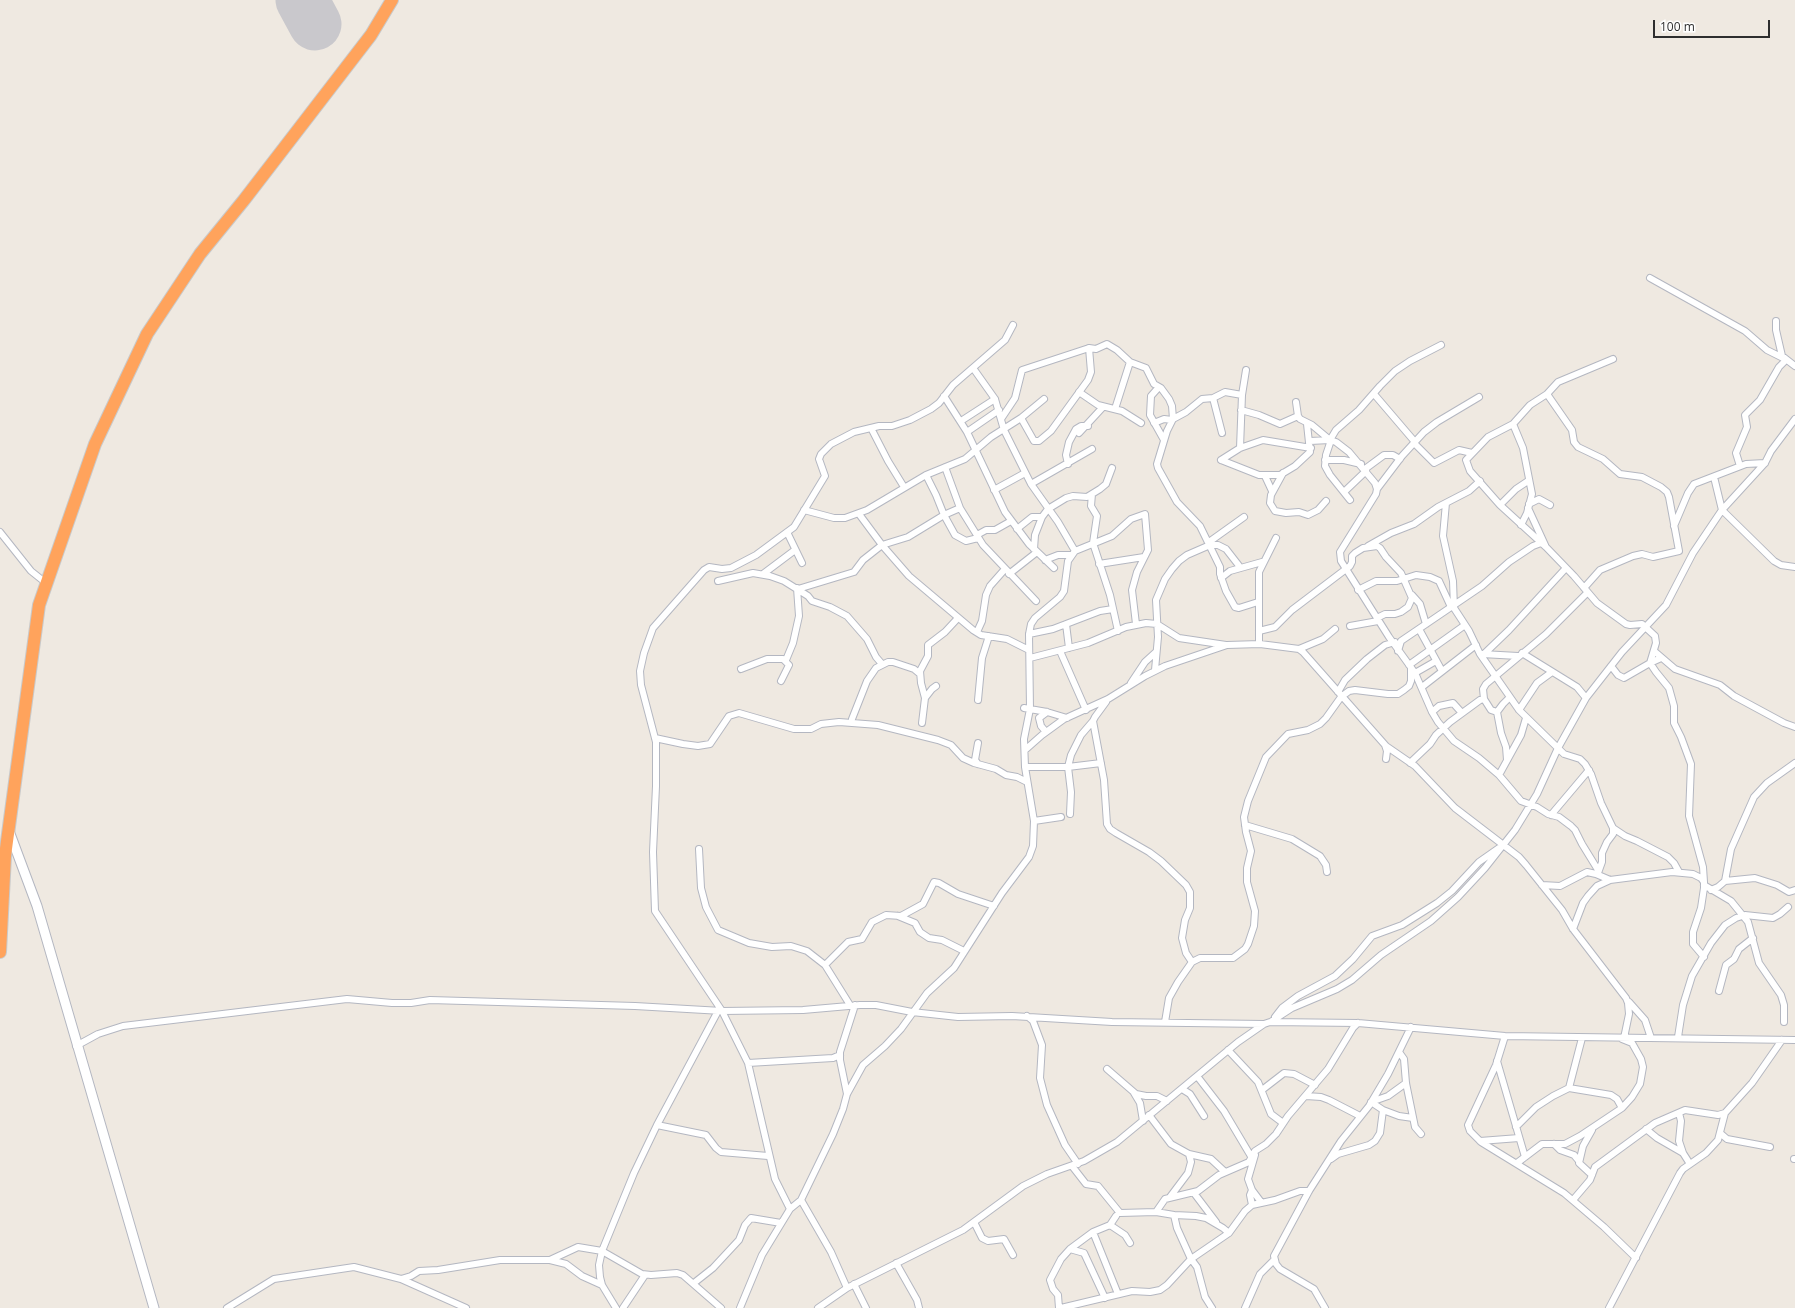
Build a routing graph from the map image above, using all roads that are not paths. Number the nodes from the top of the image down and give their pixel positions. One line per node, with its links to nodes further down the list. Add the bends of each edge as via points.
1 (392, 0): 126 (highway, via 371,35 200,254 147,334 95,444)
2 (1650, 278): 8 (street, via 1744,331 1767,350)
3 (1776, 321): 8 (street, via 1776,330)
4 (1014, 325): 11 (street, via 1005,340)
5 (1441, 345): 15 (street, via 1400,368)
6 (1089, 348): 9 (street, via 1096,349 1107,344 1118,350); 14 (street, via 1091,372); 30 (street, via 1022,370 1015,398)
7 (1613, 359): 16 (street, via 1558,382)
8 (1785, 359): 10 (street); 57 (street, via 1760,400 1746,415 1747,427 1736,453)
9 (1130, 362): 13 (street, via 1146,368 1153,382); 25 (street)
10 (1795, 366)
11 (973, 368): 18 (street); 21 (street)
12 (1246, 370): 17 (street)
13 (1159, 386): 31 (street, via 1172,406); 35 (street, via 1152,392 1150,402 1150,418)
14 (1079, 392): 24 (street); 29 (street, via 1051,431 1039,441 1034,441 1030,437)
15 (1374, 394): 45 (street, via 1336,430); 47 (street)
16 (1546, 394): 37 (street, via 1530,405); 93 (street, via 1572,430 1574,442 1578,447 1603,459 1620,474 1642,477 1664,489 1669,497)
17 (1242, 395): 20 (street, via 1225,392); 27 (street)
18 (944, 396): 33 (street); 39 (street, via 931,409 910,420 892,426)
19 (1479, 397): 47 (street, via 1430,427)
20 (1213, 398): 31 (street, via 1202,399); 43 (street)
21 (995, 399): 26 (street); 33 (street)
22 (1044, 399): 29 (street)
23 (1296, 402): 28 (street)
24 (1103, 407): 25 (street); 38 (street)
25 (1114, 409): 34 (street)
26 (999, 410): 30 (street); 41 (street)
27 (1241, 410): 28 (street, via 1280,424); 48 (street)
28 (1298, 416): 36 (street)
29 (1021, 418): 40 (street)
30 (1001, 419): 40 (street)
31 (1173, 419): 35 (street); 44 (street)
32 (1795, 419): 55 (street)
33 (961, 421): 41 (street)
34 (1141, 422)
35 (1154, 423): 44 (street)
36 (1307, 424): 45 (street); 46 (street)
37 (1513, 424): 52 (street, via 1488,438); 67 (street, via 1523,448)
38 (1088, 426): 42 (street); 56 (street, via 1076,429 1069,442 1066,455)
39 (871, 428): 69 (street); 85 (street, via 854,432 838,440 821,454 819,459 825,476)
40 (1004, 430): 51 (street); 61 (street)
41 (967, 432): 51 (street)
42 (1079, 433)
43 (1222, 433)
44 (1164, 440): 102 (street, via 1158,468 1177,502 1200,526)
45 (1331, 440): 46 (street); 54 (street); 60 (street, via 1349,452)
46 (1310, 441): 49 (street)
47 (1415, 442): 52 (street, via 1434,463 1459,450); 53 (street)
48 (1240, 448): 49 (street, via 1263,440); 64 (street, via 1221,460)
49 (1311, 448): 62 (street, via 1304,458)
50 (1092, 449): 56 (street)
51 (976, 450): 58 (street, via 965,459); 72 (street)
52 (1472, 453): 66 (street, via 1466,460 1470,471)
53 (1400, 459): 60 (street, via 1393,455 1384,455); 71 (street)
54 (1325, 460): 60 (street, via 1347,460); 74 (street, via 1327,471)
55 (1765, 463): 57 (street); 86 (street)
56 (1068, 464): 68 (street)
57 (1740, 466): 65 (street)
58 (945, 467): 63 (street); 83 (street)
59 (1112, 468): 75 (street, via 1106,484)
60 (1364, 468): 71 (street, via 1376,483); 74 (street)
61 (1025, 473): 68 (street); 72 (street)
62 (1283, 473): 64 (street); 73 (street)
63 (926, 475): 69 (street); 88 (street)
64 (1265, 476): 73 (street)
65 (1714, 477): 86 (street); 93 (street, via 1698,482 1691,488)
66 (1480, 481): 79 (street, via 1469,491); 80 (street)
67 (1528, 481): 70 (street); 80 (street, via 1519,486)
68 (1031, 484): 84 (street)
69 (904, 487): 87 (street)
70 (1531, 488): 76 (street); 82 (street)
71 (1377, 489): 119 (street, via 1372,503 1340,552)
72 (994, 490): 91 (street)
73 (1272, 491): 78 (street, via 1270,503 1275,511 1279,512 1299,512 1308,516)
74 (1344, 492): 77 (street)
75 (1092, 494): 84 (street, via 1082,498 1066,498); 100 (street, via 1091,506 1097,516)
76 (1539, 499): 81 (street); 82 (street)
77 (1350, 500)
78 (1326, 501)
79 (1446, 503): 105 (street, via 1414,524); 133 (street, via 1443,536 1450,566)
80 (1500, 505): 92 (street)
81 (1550, 505)
82 (1529, 506): 92 (street); 104 (street)
83 (960, 508): 88 (street); 98 (street)
84 (1048, 509): 89 (street); 108 (street)
85 (804, 510): 87 (street, via 834,518); 96 (street, via 798,522)
86 (1722, 510): 116 (street, via 1774,561); 143 (street, via 1693,553 1666,605)
87 (859, 514): 103 (street)
88 (944, 514): 98 (street, via 955,535 961,539 966,541); 103 (street, via 908,537)
89 (1042, 517): 94 (street, via 1032,517); 97 (street)
90 (1244, 517): 102 (street)
91 (1011, 521): 94 (street); 98 (street, via 996,530 986,530)
92 (1521, 525): 104 (street)
93 (1674, 526): 129 (street, via 1679,551 1653,557 1642,554 1633,556 1600,570)
94 (1017, 529): 101 (street)
95 (0, 532): 126 (street, via 31,572)
96 (787, 532): 106 (street); 209 (street, via 756,555 731,568 709,567 704,570 653,628 640,671 641,685)
97 (1035, 535): 101 (street); 107 (street)
98 (977, 536): 120 (street)
99 (1276, 538): 111 (street)
100 (1093, 542): 108 (street); 109 (street, via 1112,536 1132,519 1145,514 1148,548); 114 (street)
101 (1029, 544): 107 (street)
102 (1209, 544): 115 (street, via 1226,549); 122 (street, via 1220,567); 139 (street, via 1179,561 1168,574 1156,600)
103 (882, 545): 127 (street, via 863,560 854,572); 135 (street, via 913,580)
104 (1543, 545): 118 (street); 133 (street, via 1533,546 1509,562 1491,579)
105 (1367, 547): 119 (street, via 1353,554 1352,564); 123 (street, via 1380,548)
106 (795, 550): 112 (street); 113 (street)
107 (1035, 550): 110 (street); 120 (street)
108 (1073, 553): 110 (street); 149 (street, via 1068,560 1064,591 1035,618)
109 (1144, 557): 114 (street); 138 (street, via 1132,590)
110 (1045, 560): 117 (street)
111 (1262, 562): 115 (street); 132 (street)
112 (778, 563): 121 (street); 125 (street, via 777,572)
113 (802, 564)
114 (1099, 564): 134 (street)
115 (1240, 567): 122 (street, via 1230,570)
116 (1795, 567)
117 (1054, 568)
118 (1566, 568): 129 (street); 164 (street, via 1509,630)
119 (1346, 570): 128 (street); 147 (street, via 1292,610 1275,627)
120 (1007, 572): 131 (street); 148 (street, via 990,586)
121 (764, 574): 124 (street, via 746,574); 125 (street)
122 (1222, 578): 132 (street, via 1228,595 1237,608)
123 (1405, 578): 128 (street, via 1390,582 1376,581); 130 (street); 133 (street, via 1416,575 1436,579 1442,584)
124 (718, 581)
125 (784, 581): 127 (street)
126 (46, 583): 232 (highway, via 39,606)
127 (797, 589): 169 (street, via 799,616 794,643); 172 (street, via 812,601 850,618)
128 (1358, 590): 136 (street)
129 (1586, 590): 143 (street, via 1597,603 1622,622 1630,625 1642,624); 165 (street, via 1550,630)
130 (1412, 595): 136 (street, via 1405,610 1395,614 1384,614); 140 (street, via 1420,604)
131 (1036, 601)
132 (1258, 602): 147 (street)
133 (1453, 606): 140 (street); 141 (street)
134 (1113, 609): 137 (street, via 1100,611); 146 (street)
135 (958, 618): 148 (street); 180 (street, via 928,645 928,656)
136 (1378, 619): 142 (street); 152 (street)
137 (1066, 624): 149 (street); 156 (street)
138 (1136, 624): 139 (street); 146 (street)
139 (1157, 624): 154 (street, via 1179,638); 163 (street)
140 (1426, 624): 145 (street)
141 (1465, 625): 155 (street); 158 (street)
142 (1350, 626)
143 (1645, 627): 162 (street, via 1656,639); 174 (street)
144 (1335, 629): 157 (street, via 1323,639)
145 (1419, 629): 151 (street); 158 (street)
146 (1118, 631): 156 (street)
147 (1259, 631): 153 (street)
148 (977, 632): 150 (street)
149 (1029, 634): 159 (street)
150 (989, 636): 159 (street, via 1007,640); 192 (street, via 982,658)
151 (1401, 641): 152 (street); 161 (street)
152 (1393, 642): 161 (street); 186 (street, via 1378,650 1354,671 1341,686)
153 (1259, 644): 154 (street); 157 (street)
154 (1227, 645): 177 (street)
155 (1476, 645): 164 (street); 178 (street)
156 (1069, 648): 160 (street)
157 (1299, 649): 186 (street)
158 (1429, 649): 170 (street); 176 (street)
159 (1029, 650): 167 (street)
160 (1060, 651): 167 (street); 195 (street)
161 (1398, 651): 176 (street)
162 (1654, 651): 168 (street); 171 (street)
163 (1156, 652): 177 (street); 184 (street)
164 (1482, 654): 166 (street); 181 (street)
165 (1520, 654): 166 (street); 173 (street); 179 (street)
166 (1498, 655): 173 (street)
167 (1030, 658): 193 (street)
168 (1662, 658): 171 (street); 206 (street, via 1684,673 1720,685 1734,696)
169 (786, 660): 175 (street, via 771,658); 182 (street, via 789,665)
170 (1436, 661): 176 (street); 178 (street)
171 (1650, 662): 174 (street, via 1623,678); 242 (street, via 1669,688 1674,701 1674,723 1691,764 1689,816 1703,867)
172 (882, 664): 180 (street, via 893,662); 203 (street, via 869,676)
173 (1508, 665): 181 (street)
174 (1611, 666): 189 (street)
175 (741, 669)
176 (1412, 669): 185 (street); 186 (street, via 1409,686 1398,694 1355,690)
177 (1155, 670): 184 (street)
178 (1442, 671): 185 (street)
179 (1552, 672): 189 (street, via 1577,687); 194 (street, via 1537,683)
180 (920, 674): 188 (street)
181 (1496, 675): 187 (street); 191 (street, via 1484,686)
182 (781, 681)
183 (936, 686): 188 (street)
184 (1128, 687): 190 (street)
185 (1422, 687): 198 (street)
186 (1340, 695): 211 (street); 230 (street, via 1320,724 1308,730 1288,734 1266,757 1245,809)
187 (1510, 697): 194 (street); 199 (street)
188 (926, 698): 205 (street)
189 (1586, 698): 212 (street)
190 (1108, 699): 195 (street); 197 (street)
191 (1484, 699): 199 (street, via 1491,710); 200 (street)
192 (978, 700)
193 (1027, 709): 196 (street); 213 (street)
194 (1519, 710): 202 (street)
195 (1084, 711): 197 (street); 201 (street)
196 (1046, 712): 201 (street); 208 (street, via 1040,718)
197 (1098, 712): 204 (street)
198 (1432, 712): 200 (street, via 1439,706 1453,702); 207 (street)
199 (1497, 712): 215 (street)
200 (1462, 713): 207 (street)
201 (1067, 718): 208 (street)
202 (1526, 718): 212 (street); 215 (street, via 1523,732)
203 (852, 719)
204 (1093, 721): 219 (street); 221 (street, via 1075,745)
205 (922, 723)
206 (1795, 727)
207 (1443, 729): 217 (street); 223 (street, via 1454,741)
208 (1044, 730): 213 (street)
209 (655, 738): 216 (street, via 698,746 710,744 729,716 739,713 794,729 811,729 821,724 839,722 878,725 944,742 957,749 963,758); 259 (street, via 654,911)
210 (978, 743): 216 (street)
211 (1385, 745): 214 (street); 217 (street)
212 (1558, 748): 222 (street, via 1564,754 1580,759); 225 (street)
213 (1025, 750): 220 (street)
214 (1386, 759)
215 (1507, 760): 223 (street)
216 (976, 762): 224 (street, via 996,768 1006,776)
217 (1410, 763): 233 (street, via 1455,808)
218 (1795, 763): 240 (street, via 1767,783 1754,797 1731,849)
219 (1101, 764): 221 (street); 254 (street, via 1107,800 1107,824 1110,829 1161,861 1181,878 1190,892 1190,908 1182,938 1186,953)
220 (1025, 767): 221 (street); 224 (street)
221 (1068, 767): 226 (street)
222 (1589, 770): 227 (street); 231 (street)
223 (1499, 775): 225 (street, via 1521,801)
224 (1027, 782): 229 (street)
225 (1530, 804): 227 (street); 233 (street)
226 (1070, 814)
227 (1551, 815): 237 (street, via 1559,817 1575,830)
228 (1061, 817): 229 (street)
229 (1034, 821): 245 (street, via 1034,842 1029,857)
230 (1245, 825): 236 (street, via 1292,839 1320,856); 254 (street, via 1251,850 1247,882 1255,911 1254,926 1248,944 1233,958 1200,958)
231 (1613, 828): 237 (street, via 1613,834 1602,853); 238 (street, via 1668,857)
232 (8, 829): 235 (highway); 274 (main road, via 37,906)
233 (1504, 846): 241 (street, via 1519,857); 264 (street, via 1458,897 1352,980 1292,1008); 264 (street, via 1479,862 1437,904 1402,925 1372,936 1341,971 1298,996)
234 (699, 849): 255 (street, via 701,888 706,907 718,930 749,943 772,947 791,946 807,951)
235 (2, 855): 252 (highway)
236 (1327, 872)
237 (1598, 872): 239 (street); 241 (street, via 1587,872 1560,886)
238 (1679, 872): 239 (street); 242 (street, via 1693,874)
239 (1610, 880): 249 (street, via 1597,886 1588,896)
240 (1725, 880): 243 (street); 244 (street, via 1755,878 1790,892)
241 (1542, 885): 249 (street)
242 (1704, 886): 243 (street); 253 (street, via 1692,939 1693,946)
243 (1712, 889): 247 (street, via 1731,901)
244 (1795, 890)
245 (994, 906): 248 (street, via 964,897 939,882 934,882 923,904); 251 (street)
246 (1788, 907): 247 (street, via 1773,918)
247 (1744, 915): 250 (street); 253 (street, via 1724,925)
248 (898, 916): 251 (street, via 915,923 920,932 930,938 942,940); 255 (street, via 882,916 872,922 862,939 848,942)
249 (1573, 929): 257 (street)
250 (1753, 938): 256 (street, via 1739,949 1734,959 1726,965); 263 (street, via 1759,963 1781,995)
251 (964, 950): 260 (street, via 949,974 927,993)
252 (0, 952)
253 (1704, 957): 268 (street, via 1697,966 1687,992)
254 (1192, 962): 262 (street, via 1169,998)
255 (825, 965): 258 (street)
256 (1719, 991)
257 (1626, 998): 270 (street, via 1629,1014); 271 (street, via 1645,1020)
258 (852, 1005): 259 (street, via 803,1010); 260 (street, via 876,1005); 277 (street)
259 (720, 1011): 274 (street, via 430,1000 392,1003 348,999 123,1026 98,1034); 279 (street); 302 (street)
260 (912, 1012): 261 (street, via 958,1016); 288 (street, via 892,1039 863,1065)
261 (1027, 1016): 262 (street, via 1112,1022); 322 (street, via 1033,1021 1042,1045 1040,1078 1047,1104)
262 (1165, 1022): 264 (street)
263 (1784, 1022)
264 (1267, 1023): 265 (street); 275 (street)
265 (1358, 1023): 266 (street); 283 (street)
266 (1411, 1027): 267 (street); 276 (street)
267 (1506, 1036): 269 (street); 278 (street)
268 (1678, 1037): 271 (street); 272 (street)
269 (1582, 1038): 270 (street); 284 (street)
270 (1622, 1038): 271 (street); 292 (street, via 1632,1043 1641,1059 1642,1067 1637,1091)
271 (1651, 1038)
272 (1782, 1040): 273 (street); 295 (street, via 1752,1083)
273 (1795, 1040)
274 (76, 1046): 360 (main road)
275 (1228, 1050): 281 (street); 286 (street, via 1258,1082)
276 (1399, 1052): 282 (street, via 1404,1059); 291 (street)
277 (840, 1055): 279 (street, via 833,1058); 288 (street)
278 (1497, 1061): 303 (street); 309 (street, via 1468,1125)
279 (748, 1063): 315 (street)
280 (1107, 1069): 287 (street)
281 (1197, 1076): 285 (street); 317 (street, via 1224,1111)
282 (1406, 1083): 291 (street, via 1388,1096); 299 (street)
283 (1315, 1085): 286 (street, via 1294,1074 1284,1073); 289 (street)
284 (1569, 1088): 292 (street, via 1611,1095); 303 (street, via 1536,1107)
285 (1182, 1089): 290 (street); 297 (street, via 1190,1094)
286 (1262, 1090): 301 (street, via 1270,1114)
287 (1134, 1093): 290 (street, via 1157,1096); 300 (street, via 1140,1103)
288 (847, 1094): 329 (street, via 843,1109)
289 (1306, 1096): 298 (street, via 1321,1097); 301 (street)
290 (1167, 1101): 296 (street)
291 (1371, 1102): 293 (street); 298 (street)
292 (1622, 1108): 304 (street)
293 (1383, 1110): 299 (street); 318 (street, via 1380,1133 1375,1141 1338,1154)
294 (1679, 1113): 295 (street, via 1686,1110 1718,1115); 305 (street, via 1663,1118); 313 (street, via 1679,1141)
295 (1725, 1113): 306 (street)
296 (1149, 1115): 300 (street); 314 (street, via 1171,1144)
297 (1204, 1116)
298 (1360, 1116): 318 (street)
299 (1413, 1118): 307 (street, via 1416,1129)
300 (1143, 1121): 322 (street, via 1122,1140)
301 (1283, 1123): 312 (street, via 1272,1138)
302 (657, 1125): 315 (street, via 706,1135 721,1152); 345 (street)
303 (1516, 1126): 308 (street)
304 (1592, 1129): 310 (street, via 1568,1142); 319 (street)
305 (1646, 1129): 313 (street, via 1656,1138); 324 (street, via 1595,1167)
306 (1720, 1133): 311 (street, via 1727,1139); 321 (street, via 1716,1143)
307 (1421, 1134)
308 (1519, 1138): 309 (street); 316 (street)
309 (1480, 1141): 320 (street)
310 (1554, 1144): 316 (street, via 1542,1144); 319 (street, via 1560,1150 1574,1155)
311 (1770, 1147)
312 (1255, 1151): 317 (street); 325 (street, via 1255,1160 1248,1179)
313 (1683, 1153): 321 (street)
314 (1189, 1154): 323 (street, via 1211,1159); 328 (street, via 1191,1162 1188,1173)
315 (768, 1156): 333 (street, via 775,1179)
316 (1525, 1157): 320 (street)
317 (1252, 1158): 323 (street, via 1244,1165)
318 (1328, 1161): 326 (street)
319 (1579, 1161): 324 (street, via 1580,1166)
320 (1517, 1163): 330 (street)
321 (1690, 1164): 347 (street, via 1680,1173)
322 (1075, 1165): 334 (street, via 1086,1184 1098,1186 1120,1212); 337 (street, via 1047,1174 1023,1186)
323 (1225, 1172): 327 (street)
324 (1592, 1176): 330 (street, via 1586,1187)
325 (1252, 1190): 331 (street); 332 (street)
326 (1309, 1191): 331 (street, via 1300,1191); 350 (street, via 1292,1220)
327 (1194, 1193): 328 (street); 339 (street)
328 (1170, 1197): 334 (street, via 1163,1200)
329 (801, 1200): 333 (street); 357 (street, via 831,1252)
330 (1573, 1200): 347 (street)
331 (1261, 1202): 332 (street)
332 (1252, 1205): 342 (street)
333 (790, 1209): 338 (street)
334 (1156, 1212): 335 (street)
335 (1174, 1215): 339 (street, via 1202,1217); 348 (street)
336 (1116, 1216): 340 (street)
337 (974, 1222): 346 (street, via 982,1238 988,1241 1004,1239); 351 (street)
338 (781, 1223): 354 (street, via 751,1218 739,1240 713,1268); 366 (street, via 755,1268)
339 (1216, 1223): 342 (street)
340 (1110, 1225): 341 (street); 343 (street)
341 (1093, 1232): 344 (street); 358 (street)
342 (1229, 1233): 348 (street)
343 (1130, 1243)
344 (1070, 1249): 359 (street, via 1084,1253); 370 (street, via 1061,1259 1050,1280 1058,1295)
345 (602, 1251): 349 (street, via 578,1247); 352 (street); 356 (street, via 599,1265)
346 (1013, 1255)
347 (1636, 1258): 374 (street)
348 (1191, 1259): 358 (street, via 1160,1290); 371 (street, via 1197,1266 1203,1290)
349 (550, 1260): 353 (street, via 500,1260 419,1271); 356 (street, via 566,1264 582,1276)
350 (1274, 1260): 372 (street, via 1260,1274); 373 (street, via 1280,1269 1314,1289)
351 (896, 1263): 355 (street); 369 (street)
352 (645, 1275): 354 (street, via 677,1273); 364 (street)
353 (401, 1279): 361 (street, via 354,1267 278,1278 265,1283); 362 (street)
354 (694, 1283): 365 (street)
355 (854, 1284): 357 (street); 368 (street)
356 (602, 1285): 363 (street)
357 (847, 1288): 367 (street)
358 (1118, 1294): 359 (street)
359 (1105, 1298): 370 (street)
360 (154, 1308)
361 (227, 1308)
362 (466, 1308)
363 (616, 1308)
364 (623, 1308)
365 (721, 1308)
366 (740, 1308)
367 (818, 1308)
368 (866, 1308)
369 (919, 1308)
370 (1060, 1308)
371 (1212, 1308)
372 (1245, 1308)
373 (1325, 1308)
374 (1609, 1308)

